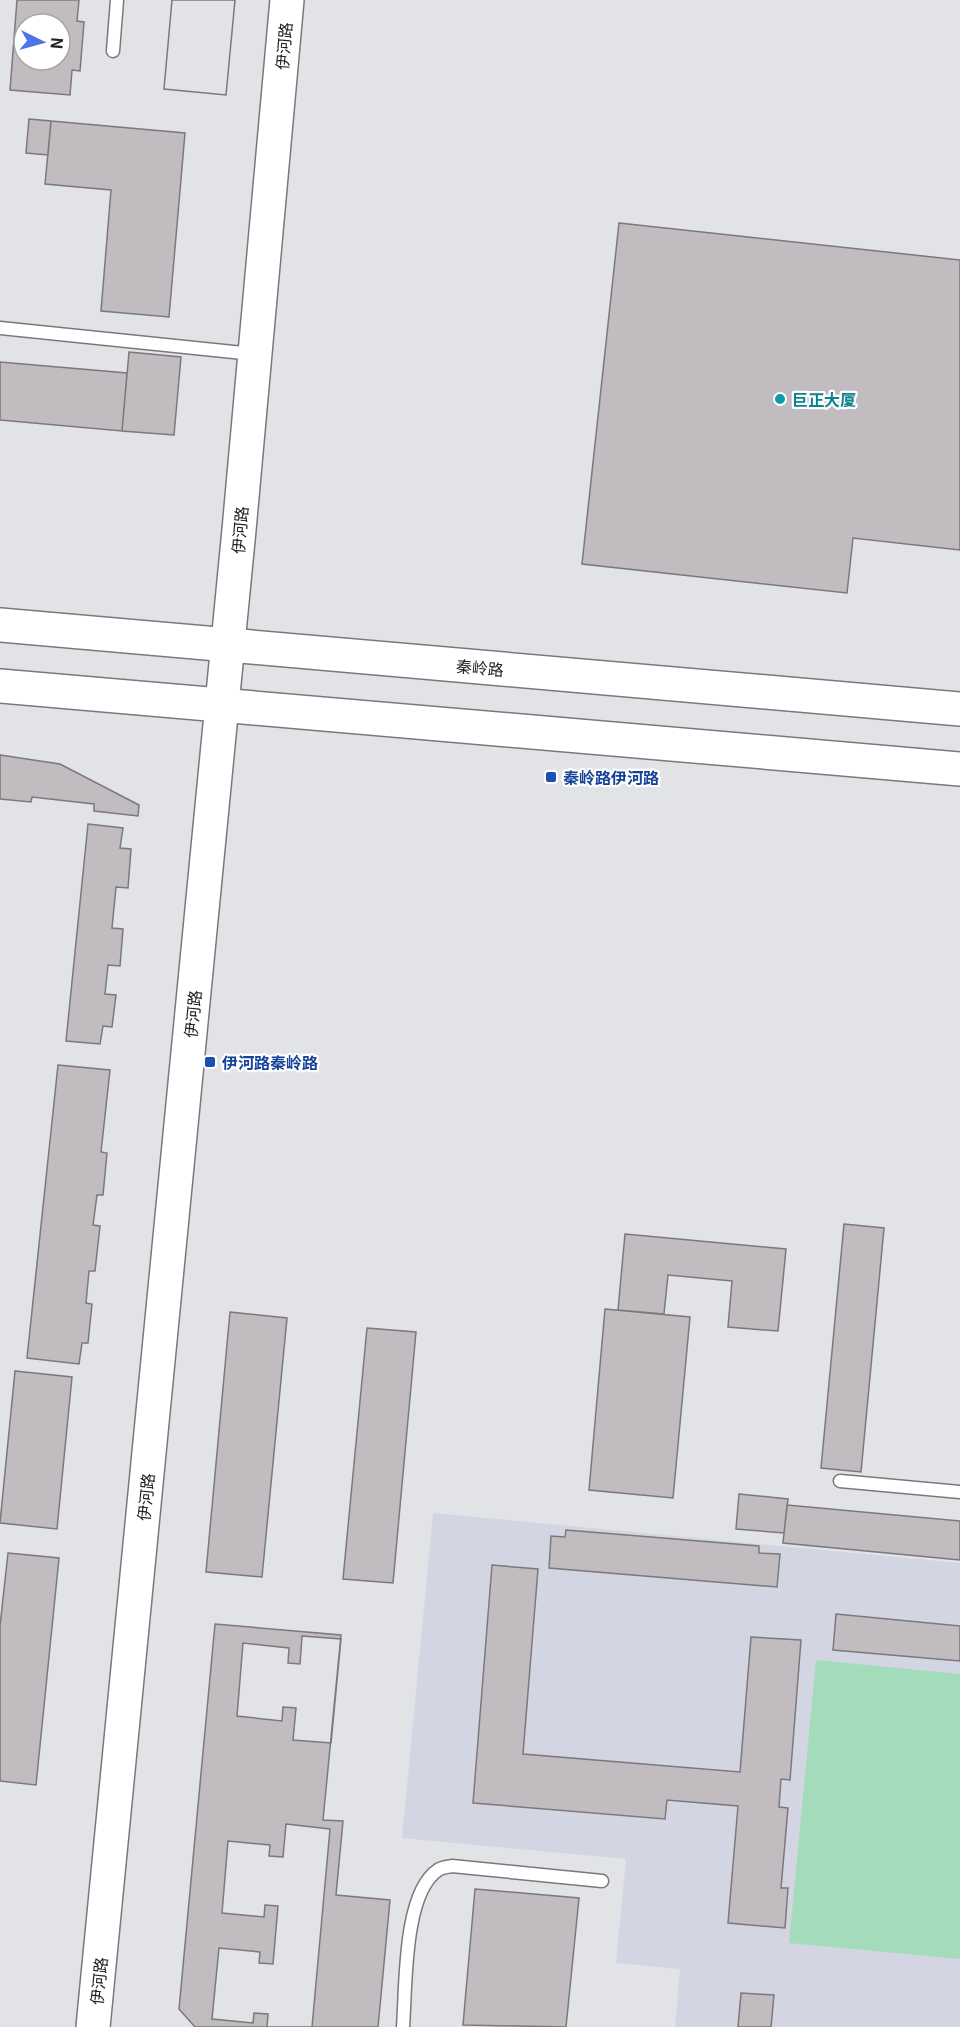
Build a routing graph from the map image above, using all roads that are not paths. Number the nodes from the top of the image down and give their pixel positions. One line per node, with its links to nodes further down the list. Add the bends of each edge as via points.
1 (117, 0): 3 (lane)
2 (287, 0): 5 (street, 伊河路)
3 (113, 51)
4 (0, 328): 5 (lane)
5 (255, 354): 7 (street, 伊河路)
6 (0, 625): 7 (street, 秦岭路)
7 (228, 645): 9 (street, 伊河路); 10 (street, 秦岭路)
8 (0, 686): 9 (street)
9 (222, 705): 11 (street); 15 (street, 伊河路)
10 (960, 709)
11 (960, 769)
12 (840, 1481): 13 (lane)
13 (960, 1492)
14 (602, 1881): 16 (lane, via 452,1866 439,1869 424,1886 413,1912)
15 (93, 2027)
16 (403, 2027)

